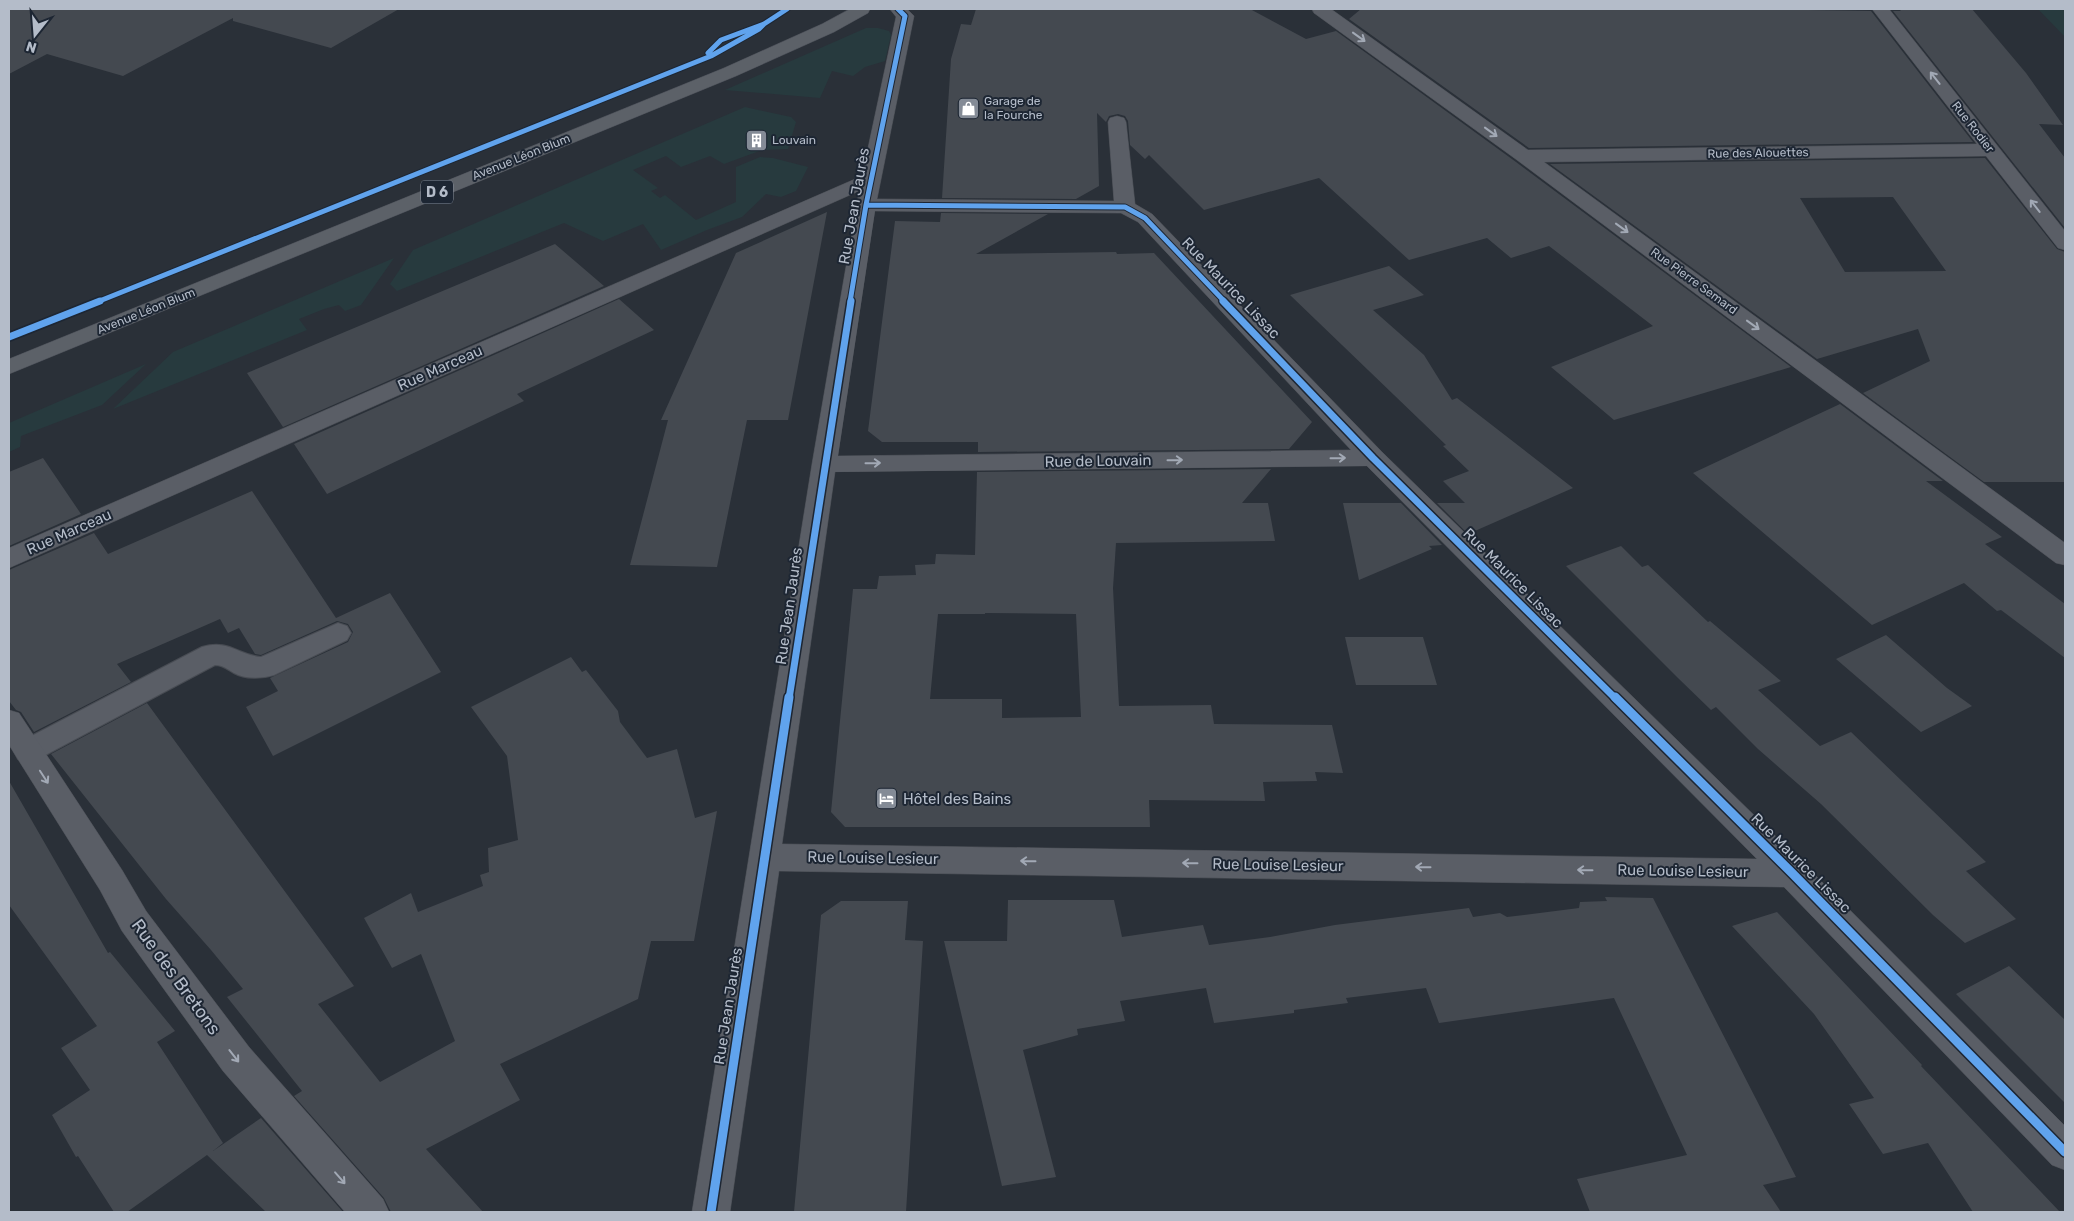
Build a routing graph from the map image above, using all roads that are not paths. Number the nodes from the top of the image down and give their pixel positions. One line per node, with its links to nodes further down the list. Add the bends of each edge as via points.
1 (862, 9): 11 (main road, Avenue Léon Blum / D 6, via 828,28 730,72)
2 (898, 9): 8 (street, Rue Jean Jaurès, via 905,16)
3 (1320, 9): 7 (street, Rue Pierre Semard, one-way to 7)
4 (1880, 9): 6 (street, Rue Rodier, one-way to 4)
5 (1117, 122): 9 (street)
6 (1991, 150): 7 (street, Rue des Alouettes); 10 (street, Rue Rodier, one-way to 6)
7 (1524, 156): 14 (street, Rue Pierre Semard, one-way to 14)
8 (869, 192): 9 (street, Rue Maurice Lissac); 13 (street, Rue Jean Jaurès); 15 (street, Rue Marceau, via 782,217)
9 (1125, 207): 12 (street, Rue Maurice Lissac, via 1145,218)
10 (2065, 244)
11 (9, 366)
12 (1373, 458): 13 (street, Rue de Louvain, one-way to 12); 20 (street, Rue Maurice Lissac)
13 (824, 464): 19 (street, Rue Jean Jaurès)
14 (2065, 556)
15 (9, 559)
16 (338, 633): 18 (lane, via 264,668 244,666 229,656 212,654)
17 (9, 721): 18 (street, Rue des Bretons)
18 (28, 751): 22 (street, Rue des Bretons, one-way to 22, via 134,921 236,1059)
19 (765, 857): 20 (street, Rue Louise Lesieur, one-way to 19); 23 (street, Rue Jean Jaurès)
20 (1792, 873): 21 (street, Rue Maurice Lissac)
21 (2065, 1152)
22 (370, 1212)
23 (711, 1212)

